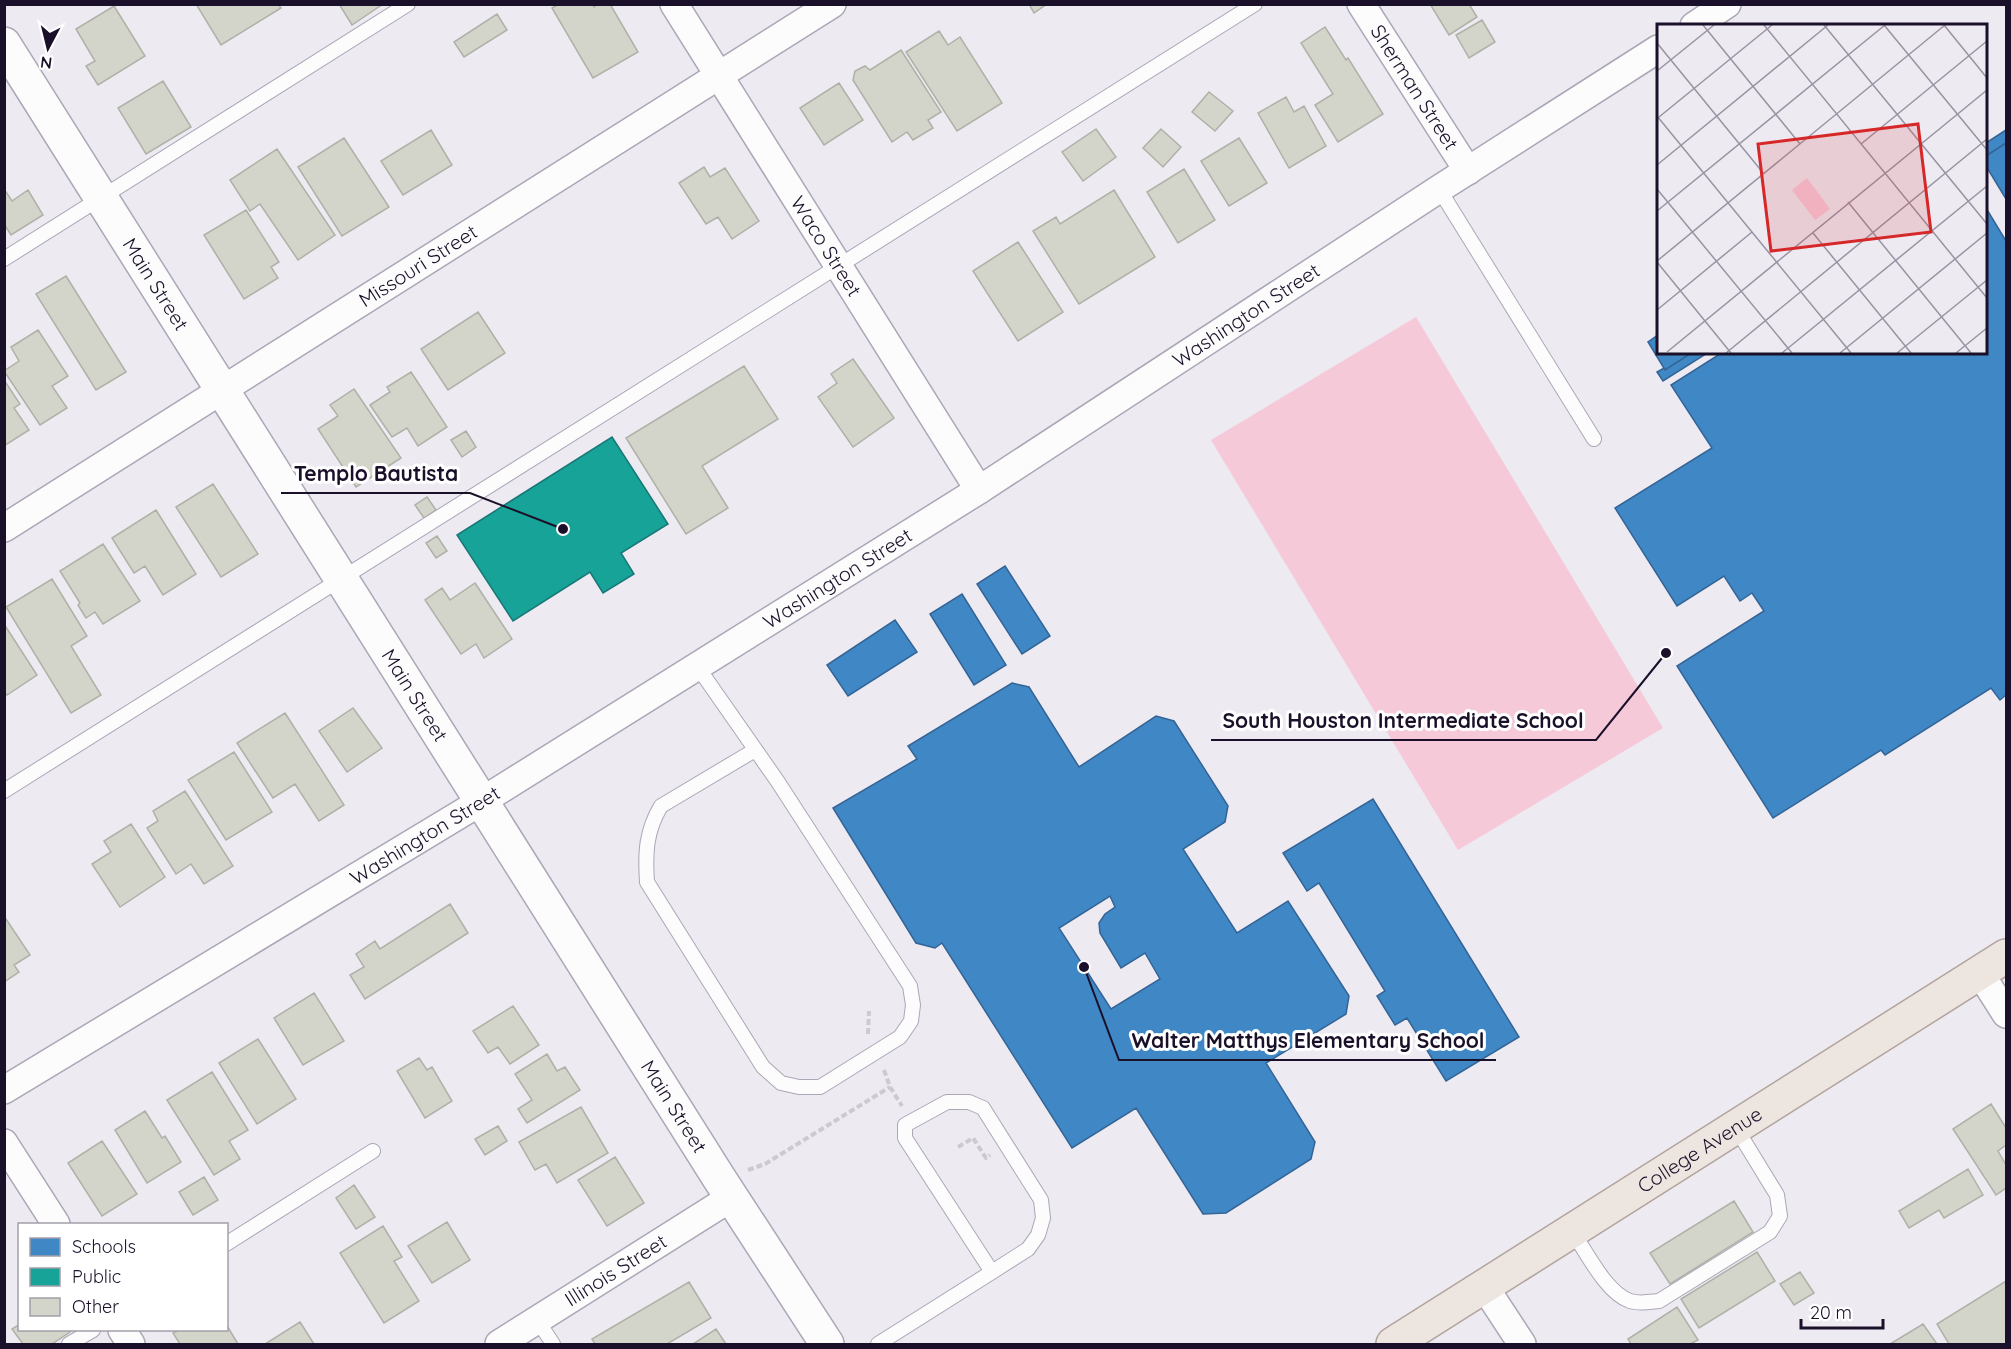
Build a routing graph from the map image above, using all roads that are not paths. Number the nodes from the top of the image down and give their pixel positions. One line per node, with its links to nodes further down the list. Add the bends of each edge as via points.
1 (408, 4): 13 (lane)
2 (674, 4): 10 (street, Waco Street)
3 (832, 4): 10 (street, Missouri Street)
4 (1255, 4): 15 (lane)
5 (1361, 4): 11 (street, Sherman Street)
6 (1727, 4): 7 (street)
7 (1697, 24)
8 (4, 44): 13 (street, Main Street)
9 (1657, 50): 11 (street, Washington Street)
10 (719, 76): 15 (street, Waco Street); 16 (street, Missouri Street)
11 (1468, 171): 12 (street, Washington Street)
12 (1439, 189): 17 (lane); 18 (street, Washington Street)
13 (102, 198): 14 (lane); 16 (street, Main Street)
14 (4, 259)
15 (839, 266): 18 (street, Waco Street); 20 (lane)
16 (223, 390): 19 (street, Missouri Street); 20 (street, Main Street)
17 (1594, 439)
18 (979, 490): 21 (street, Washington Street)
19 (4, 528)
20 (342, 579): 23 (lane); 24 (street, Main Street)
21 (697, 666): 22 (lane); 24 (street, Washington Street)
22 (755, 750): 22 (lane, via 910,986 911,1021 900,1037 820,1087 781,1083 763,1066 647,882 647,838 661,806)
23 (4, 791)
24 (482, 801): 27 (street, Washington Street); 31 (street, Main Street)
25 (1993, 965): 26 (street); 28 (main road, College Avenue)
26 (2007, 1014)
27 (4, 1090)
28 (1736, 1128): 33 (main road, College Avenue); 33 (lane, via 1777,1195 1780,1216 1770,1232 1659,1301 1646,1303 1629,1301 1610,1288)
29 (4, 1143): 32 (street)
30 (373, 1151): 34 (lane)
31 (726, 1188): 37 (street, Illinois Street); 42 (street, Main Street)
32 (55, 1223)
33 (1572, 1231): 36 (main road, College Avenue)
34 (228, 1243)
35 (992, 1272): 35 (lane, via 1028,1250 1043,1218 1041,1200 983,1108 969,1102 947,1102 905,1125 905,1138); 43 (lane)
36 (1484, 1286): 44 (main road, College Avenue); 45 (street)
37 (538, 1321): 40 (street, Illinois Street); 41 (lane)
38 (90, 1331): 39 (lane)
39 (69, 1344)
40 (499, 1344)
41 (553, 1344)
42 (827, 1344)
43 (878, 1344)
44 (1393, 1344)
45 (1522, 1344)

